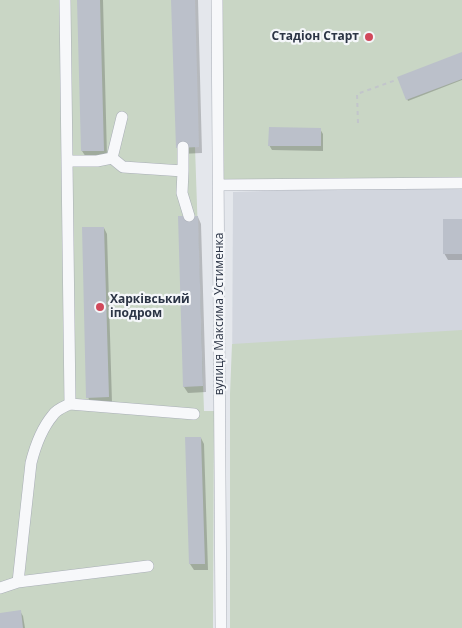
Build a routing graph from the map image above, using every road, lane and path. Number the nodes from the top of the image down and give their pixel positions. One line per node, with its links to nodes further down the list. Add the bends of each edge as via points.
1 (65, 0): 8 (street)
2 (218, 0): 11 (street, вулиця Максима Устименка)
3 (396, 80): 5 (path, via 357,94)
4 (122, 117): 7 (street)
5 (358, 123)
6 (183, 148): 9 (street)
7 (112, 158): 8 (street); 9 (street, via 123,167)
8 (68, 161): 13 (street)
9 (183, 171): 12 (street, via 182,193)
10 (462, 183): 11 (street)
11 (219, 185): 18 (street, вулиця Максима Устименка)
12 (188, 216)
13 (70, 404): 14 (street); 16 (street, via 53,415 36,446 31,463)
14 (194, 414)
15 (148, 566): 16 (street)
16 (18, 582): 17 (street)
17 (0, 588)
18 (221, 628)

